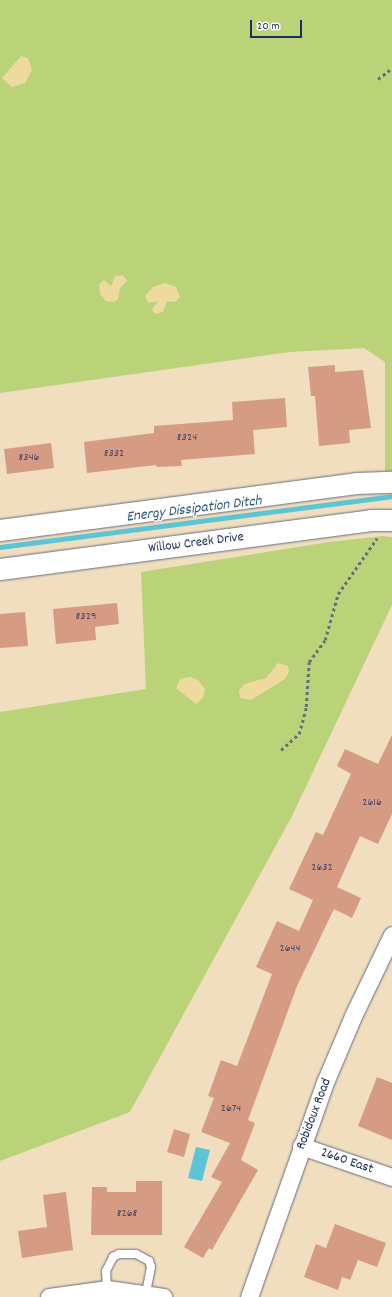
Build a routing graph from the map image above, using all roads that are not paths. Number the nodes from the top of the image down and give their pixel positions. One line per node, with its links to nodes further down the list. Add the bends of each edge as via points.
1 (392, 482): 3 (street, via 356,483)
2 (386, 526): 4 (street, Willow Creek Drive, via 371,520)
3 (0, 530)
4 (0, 568)
5 (391, 940): 6 (street, Robidoux Road, via 353,1016)
6 (301, 1146): 7 (street, 2660 East); 12 (street, Robidoux Road)
7 (392, 1176)
8 (107, 1289): 9 (street); 9 (lane, via 106,1271 113,1257 119,1254 136,1254 149,1261 151,1267); 10 (street)
9 (146, 1293): 11 (street)
10 (49, 1297)
11 (163, 1297)
12 (249, 1297)

